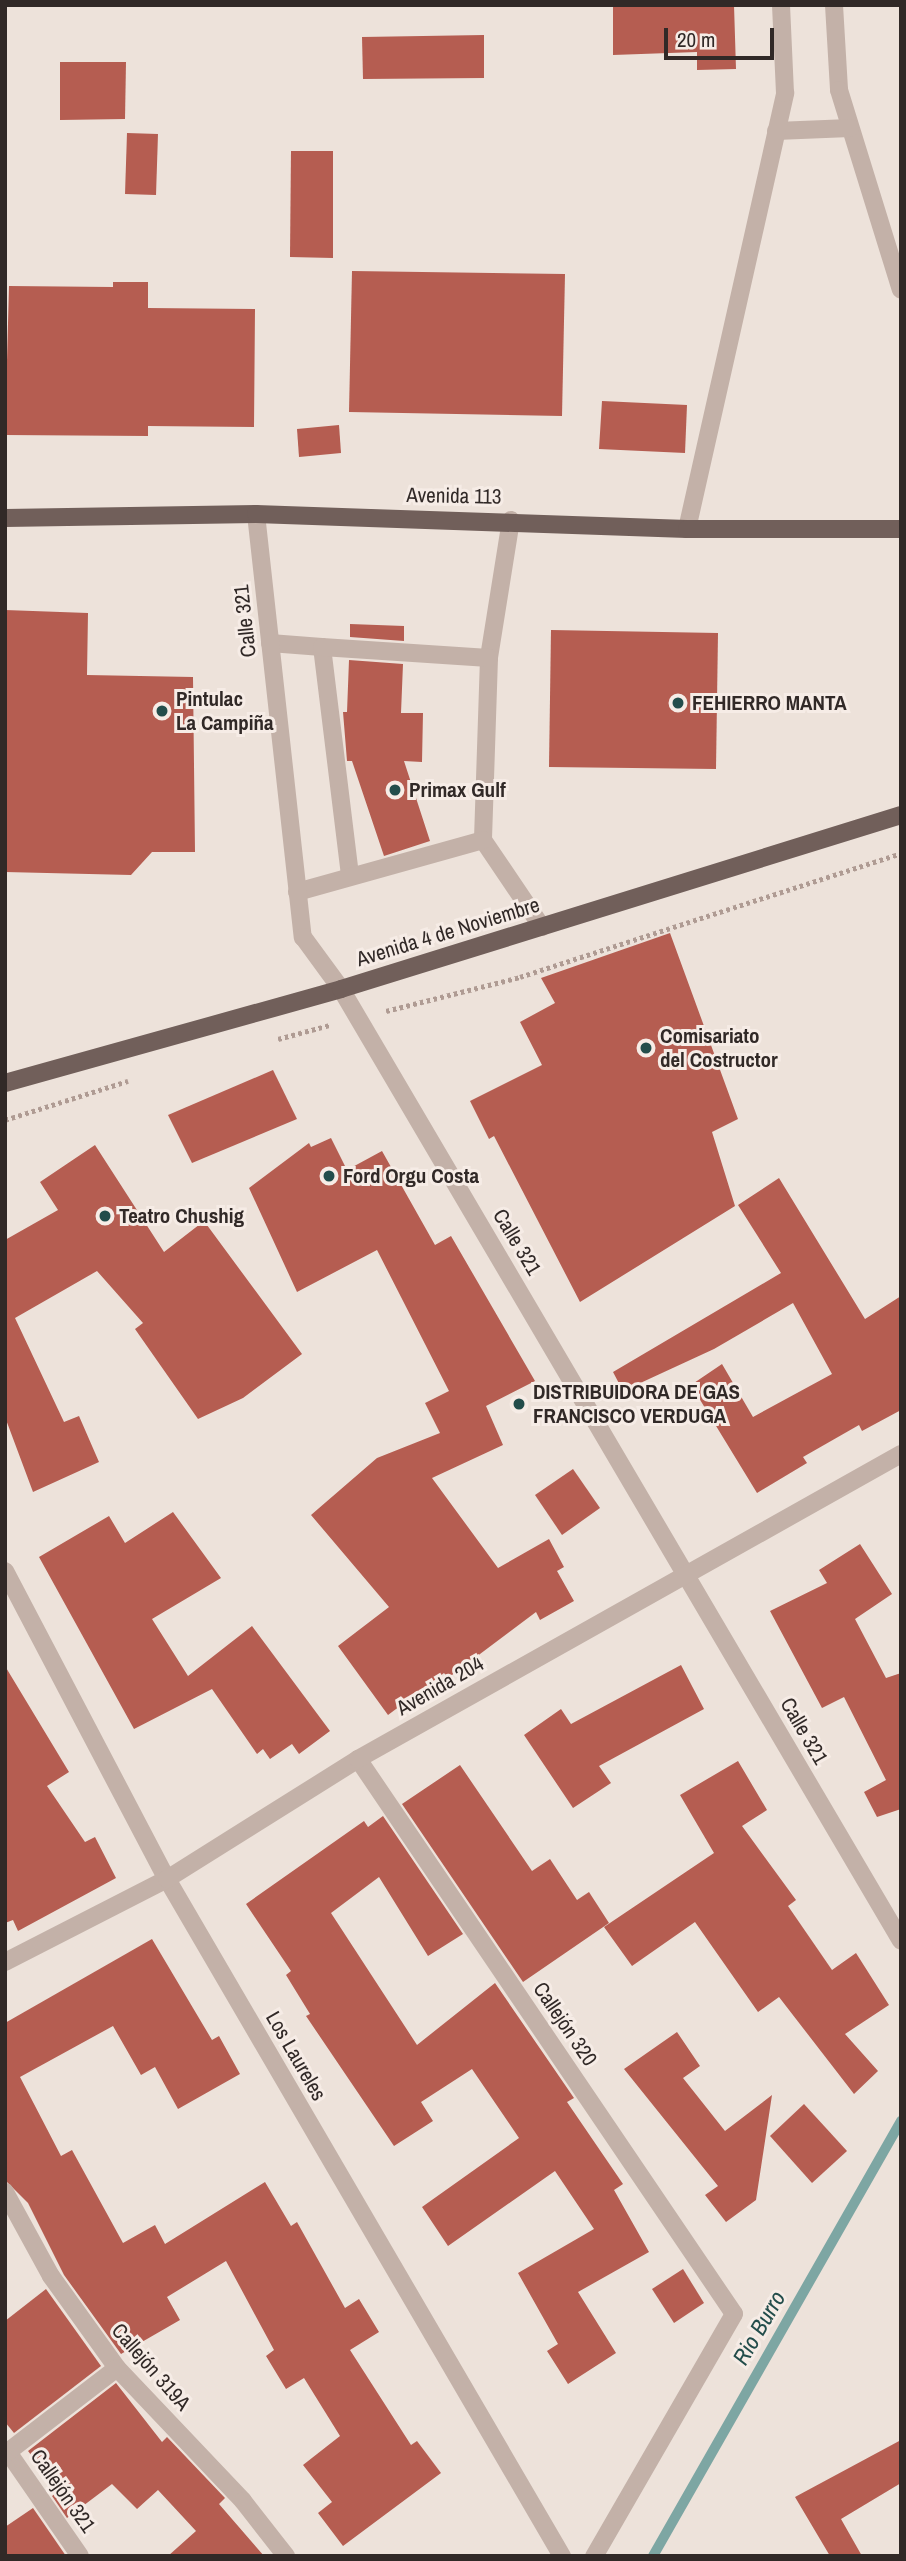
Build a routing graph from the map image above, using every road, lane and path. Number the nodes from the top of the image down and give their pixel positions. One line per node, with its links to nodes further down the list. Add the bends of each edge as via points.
1 (781, 5): 4 (street, via 785,93)
2 (834, 5): 3 (street, via 839,90)
3 (850, 128): 4 (street); 5 (street)
4 (776, 131): 9 (street)
5 (901, 290)
6 (256, 514): 7 (main road, Avenida 113); 8 (main road, Avenida 113); 11 (street, Calle 321)
7 (5, 518)
8 (511, 520): 9 (main road, Avenida 113); 13 (street)
9 (687, 529): 10 (main road, Avenida 113)
10 (901, 529)
11 (270, 643): 12 (street); 18 (street, Calle 321)
12 (323, 647): 13 (street); 17 (street)
13 (489, 658): 15 (street)
14 (901, 815): 19 (main road, Avenida 4 de Noviembre)
15 (483, 840): 17 (street); 19 (street)
16 (901, 853): 21 (path, via 520,977)
17 (350, 875): 18 (street)
18 (298, 892): 20 (street, Calle 321, via 303,937)
19 (542, 927): 20 (main road, Avenida 4 de Noviembre)
20 (341, 989): 21 (street, Calle 321); 24 (main road, Avenida 4 de Noviembre)
21 (359, 1018): 22 (path); 28 (street, Calle 321)
22 (266, 1042)
23 (135, 1078): 25 (path)
24 (5, 1083)
25 (5, 1120)
26 (901, 1454): 28 (street, Avenida 204)
27 (5, 1571): 30 (street, Los Laureles)
28 (685, 1572): 29 (street, Avenida 204); 31 (street, Calle 321)
29 (358, 1759): 30 (street, Avenida 204); 39 (street, Callejón 320, via 734,2314)
30 (167, 1879): 32 (street, Avenida 204); 38 (street, Los Laureles)
31 (901, 1941)
32 (5, 1962)
33 (5, 2192): 34 (street, Callejón 319A, via 51,2276)
34 (117, 2368): 35 (street); 37 (street, Callejón 319A, via 243,2501)
35 (7, 2453): 36 (street, Callejón 321)
36 (80, 2556)
37 (286, 2556)
38 (562, 2556)
39 (594, 2556)

